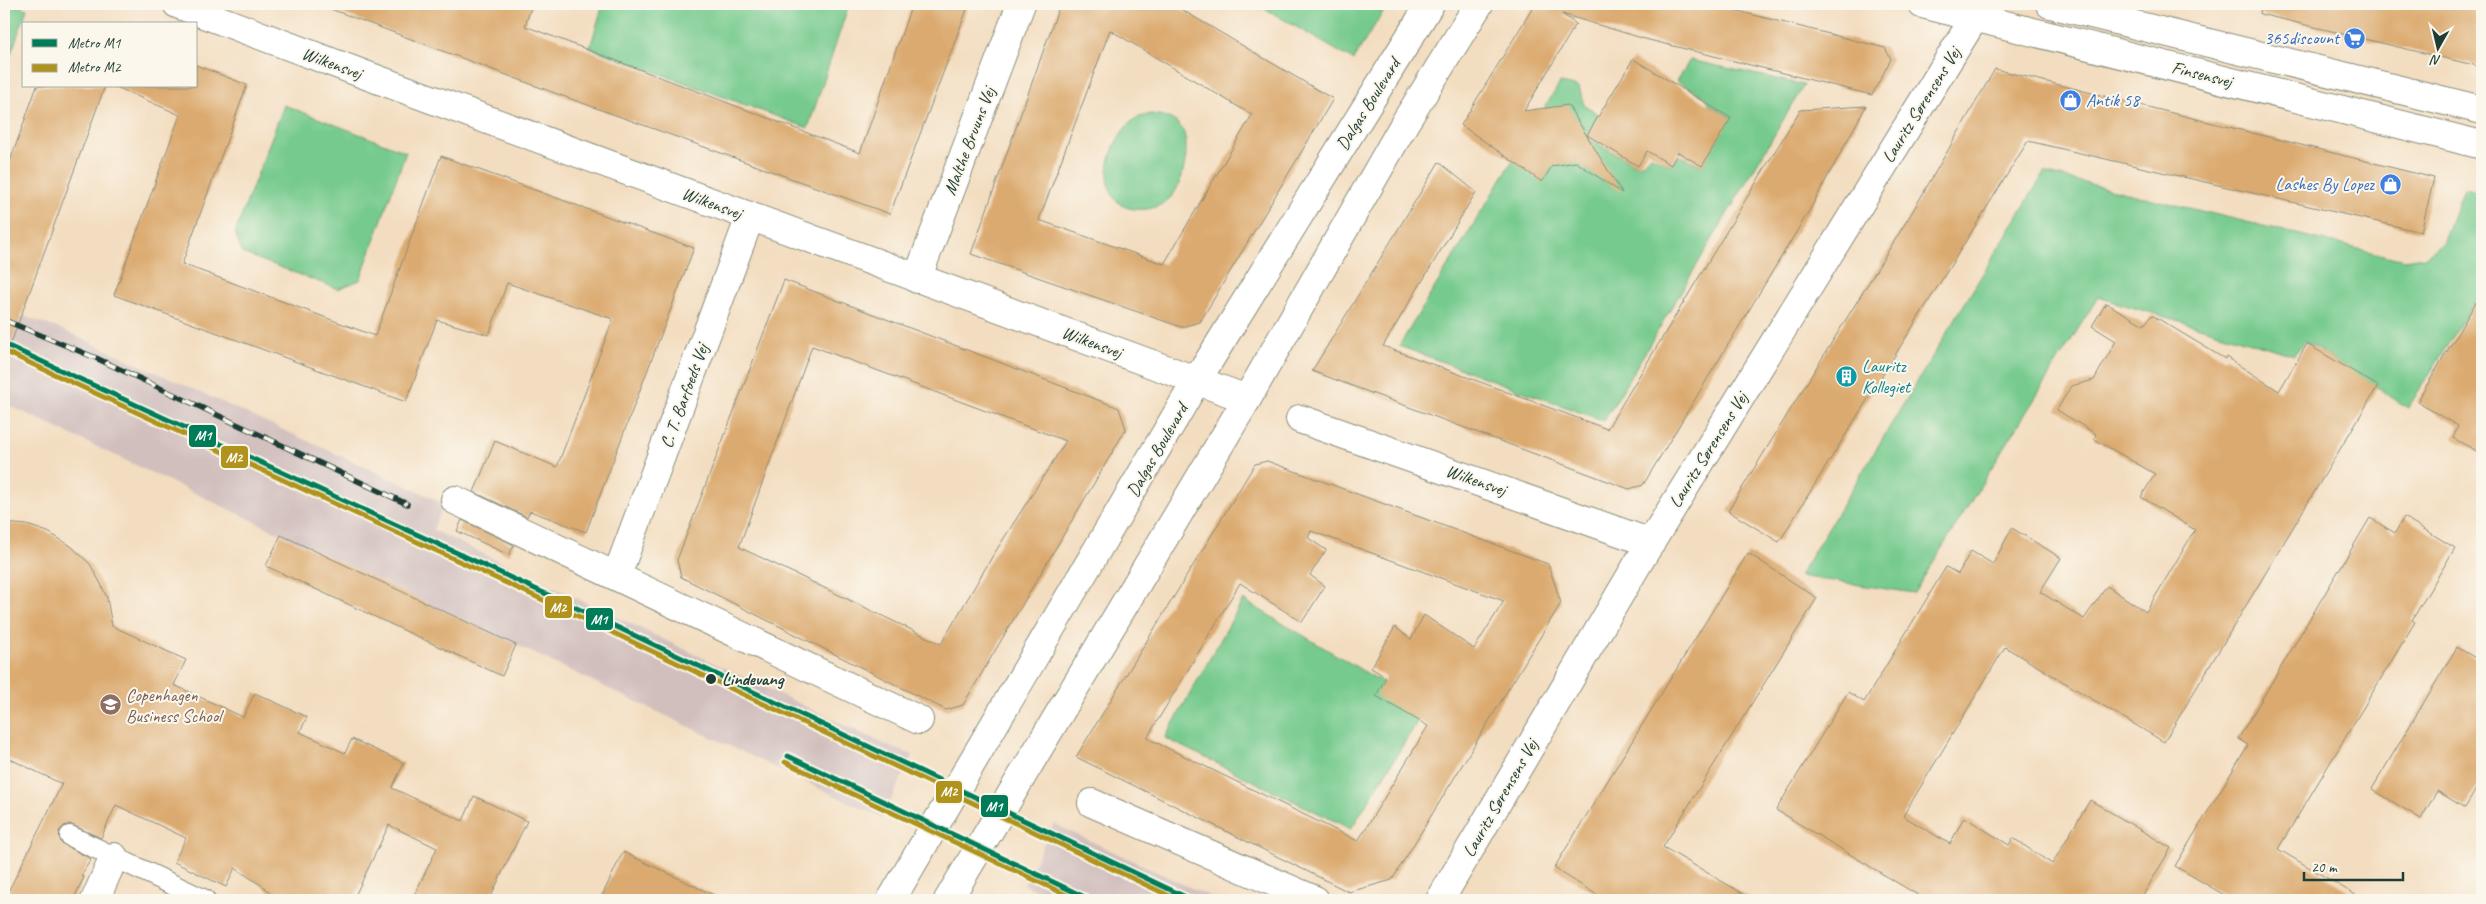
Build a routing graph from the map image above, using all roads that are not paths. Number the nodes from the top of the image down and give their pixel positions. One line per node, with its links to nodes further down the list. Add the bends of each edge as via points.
1 (177, 4): 10 (street, Wilkensvej)
2 (1021, 4): 11 (street, Malthe Bruuns Vej)
3 (1430, 4): 12 (street, Dalgas Boulevard)
4 (1479, 4): 13 (street, via 1406,121)
5 (1929, 4): 7 (street, Finsensvej)
6 (2050, 4): 8 (street, Finsensvej)
7 (1979, 10): 9 (street, Finsensvej); 16 (street, Lauritz Sørensens Vej)
8 (2482, 110)
9 (2482, 145)
10 (750, 217): 11 (street, Wilkensvej); 17 (street, C. T. Barfoeds Vej)
11 (918, 279): 12 (street, Wilkensvej)
12 (1197, 380): 13 (street, Wilkensvej); 24 (street, Dalgas Boulevard)
13 (1247, 398): 25 (street)
14 (1300, 419): 16 (street, Wilkensvej)
15 (455, 500): 17 (street)
16 (1651, 543): 27 (street, Lauritz Sørensens Vej)
17 (617, 575): 18 (street)
18 (919, 720)
19 (1092, 803): 26 (street)
20 (70, 836): 21 (street)
21 (114, 857): 22 (street); 23 (street)
22 (94, 900)
23 (205, 900)
24 (891, 900)
25 (948, 900)
26 (1316, 900)
27 (1440, 900)

